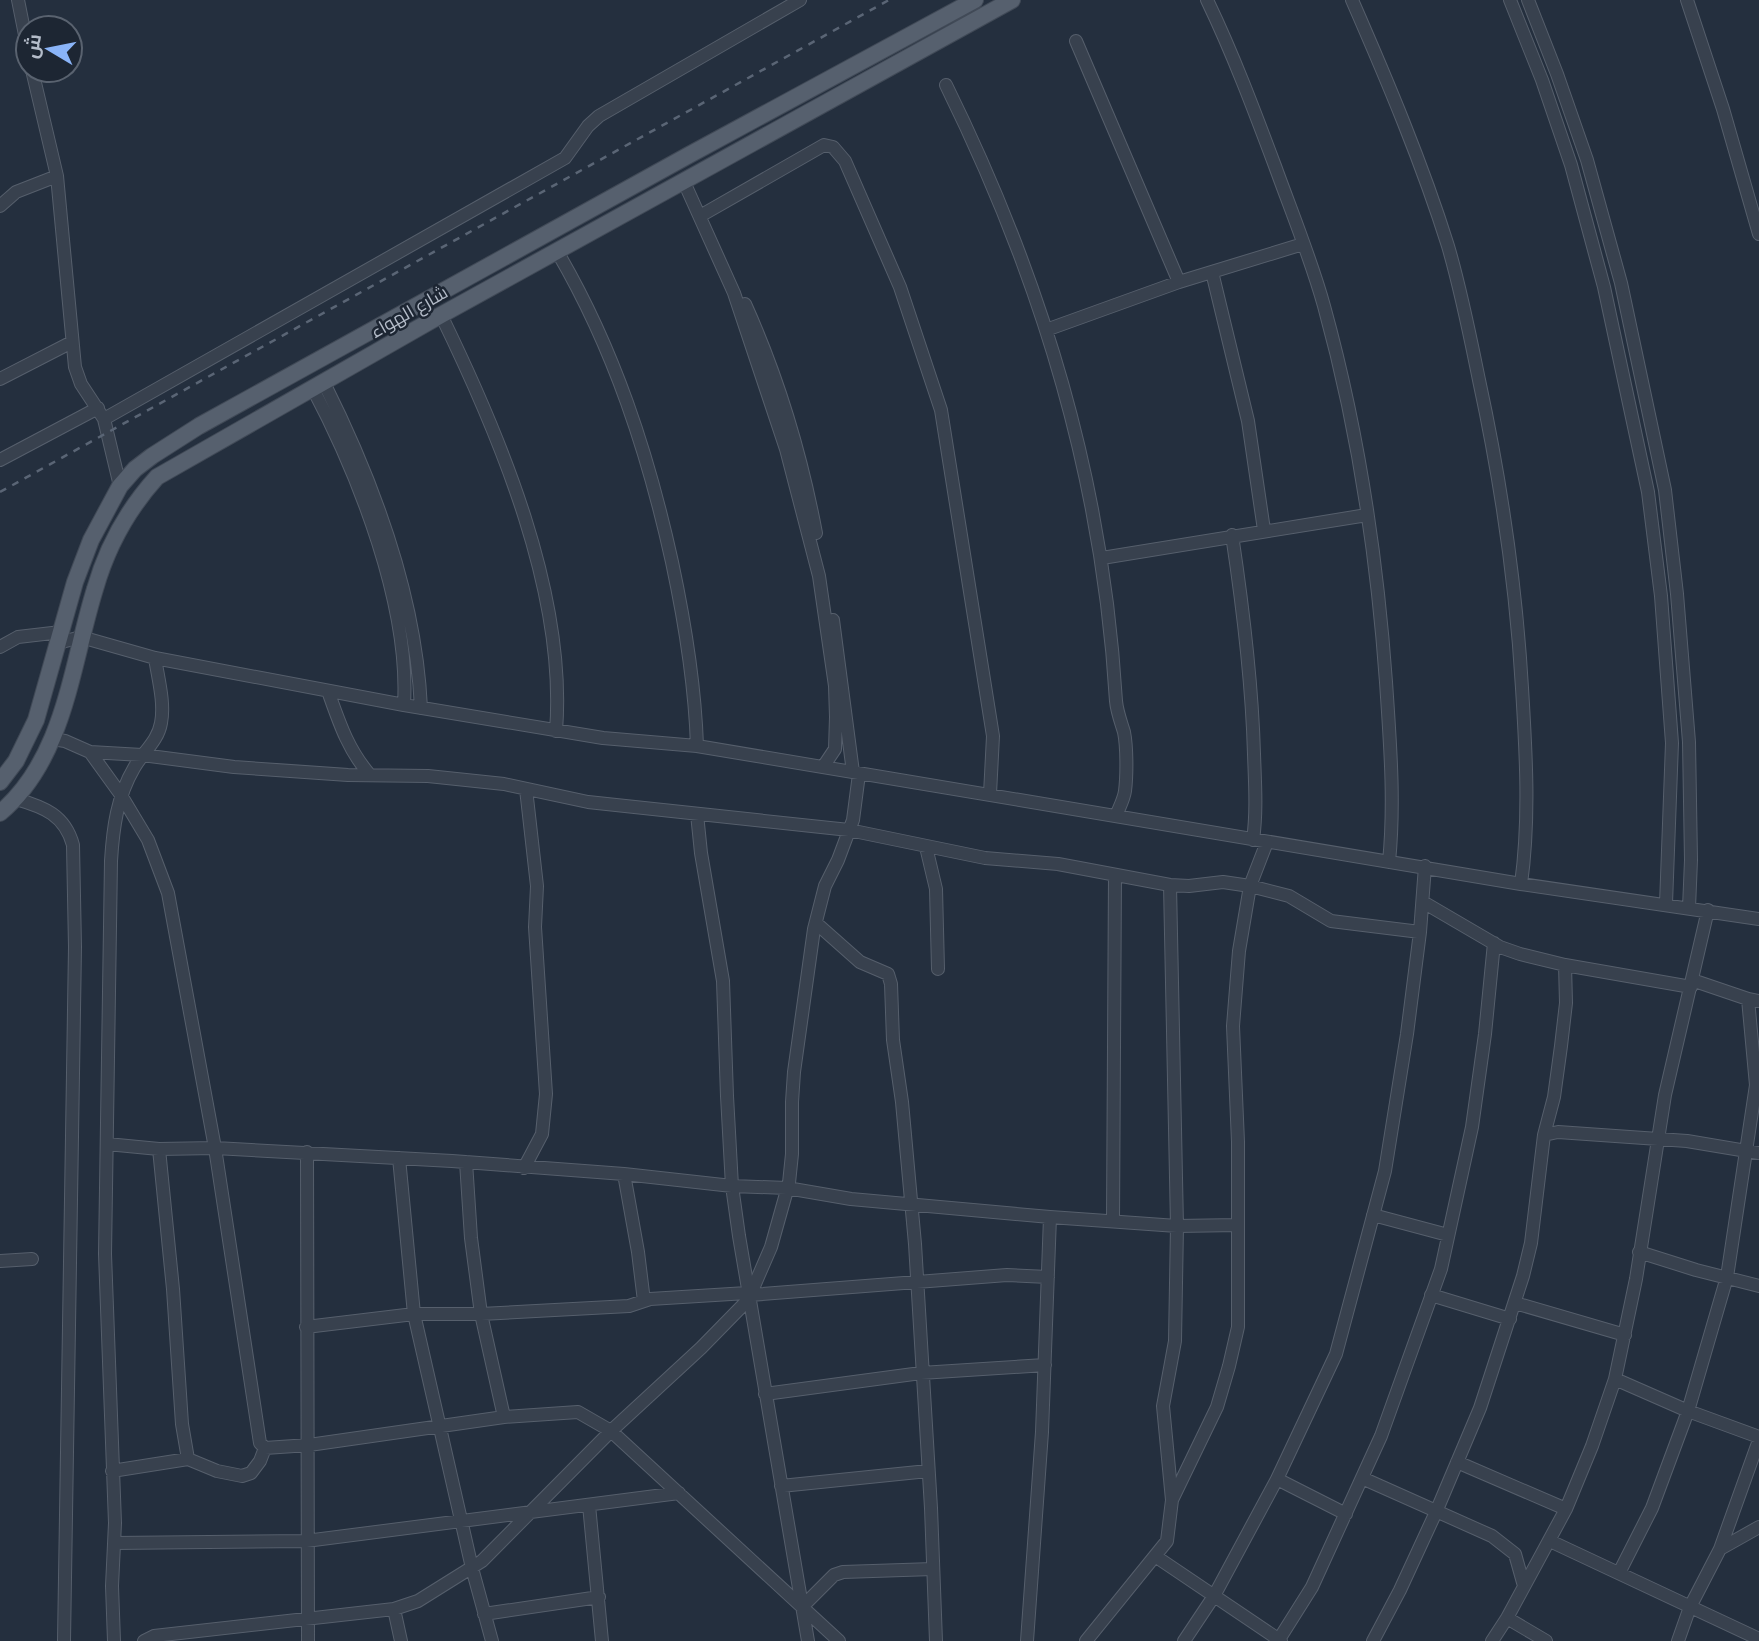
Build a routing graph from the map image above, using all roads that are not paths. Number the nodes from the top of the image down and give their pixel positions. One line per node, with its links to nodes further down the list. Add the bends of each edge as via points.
1 (800, 0): 26 (street, via 599,116 565,158)
2 (975, 0): 28 (main road, شارع الهواء, via 199,426 152,456)
3 (1012, 0): 13 (main road, شارع الهواء)
4 (1206, 0): 17 (street, via 1247,91)
5 (1352, 0): 63 (street, via 1448,247 1497,466 1514,581 1522,692 1526,807)
6 (1510, 0): 67 (street, via 1571,165 1604,287 1648,492 1672,743)
7 (1528, 0): 68 (street, via 1590,173 1621,283 1665,490 1689,742)
8 (1687, 0): 16 (street)
9 (1076, 41): 20 (street)
10 (35, 84): 12 (street)
11 (946, 85): 22 (street, via 1002,205)
12 (57, 176): 14 (street, via 16,192); 23 (street)
13 (684, 182): 15 (street); 18 (main road, شارع الهواء)
14 (0, 206)
15 (700, 218): 45 (street, via 734,293 786,449 820,576 836,717 835,749); 46 (street, via 713,231 739,289 789,419 808,489 839,648); 50 (street, via 824,145 833,147 845,161 900,287 941,410 993,736)
16 (1759, 234)
17 (1303, 244): 19 (street); 29 (street, via 1340,371)
18 (558, 253): 21 (main road, شارع الهواء); 42 (street, via 610,355 651,475 682,609 696,706)
19 (1212, 272): 20 (street); 30 (street, via 1248,421)
20 (1179, 282): 22 (street)
21 (441, 315): 25 (main road, شارع الهواء); 40 (street, via 493,429 528,533 554,653)
22 (1046, 330): 32 (street, via 1091,496)
23 (72, 342): 24 (street); 26 (street, via 77,377)
24 (0, 379)
25 (319, 386): 34 (main road, شارع الهواء, via 157,477 129,511 113,542); 38 (street, via 387,580 404,668); 39 (street, via 346,427 395,565 414,642)
26 (101, 414): 27 (street); 28 (street)
27 (0, 460)
28 (120, 486): 33 (main road, شارع الهواء, via 91,540)
29 (1367, 515): 30 (street); 60 (street, via 1383,635 1392,777)
30 (1264, 530): 31 (street)
31 (1232, 536): 32 (street); 57 (street, via 1252,704)
32 (1102, 558): 55 (street, via 1124,735 1125,792)
33 (60, 637): 34 (street); 35 (street, via 18,637); 48 (main road, شارع الهواء, via 28,740)
34 (81, 638): 36 (street); 41 (main road, شارع الهواء)
35 (0, 648)
36 (155, 658): 37 (street); 44 (street, via 162,721 152,746)
37 (328, 691): 38 (street); 47 (street, via 345,739)
38 (404, 705): 39 (street)
39 (421, 708): 40 (street)
40 (556, 731): 42 (street)
41 (52, 739): 43 (street); 52 (main road, شارع الهواء)
42 (696, 746): 45 (street)
43 (90, 752): 44 (street); 51 (street)
44 (142, 755): 47 (street, via 234,767); 51 (street)
45 (823, 767): 46 (street)
46 (856, 773): 50 (street); 56 (street, via 857,798)
47 (370, 775): 49 (street, via 428,776)
48 (0, 782)
49 (526, 789): 54 (street, via 588,802); 87 (street, via 537,886 535,927 546,1094 542,1134)
50 (990, 794): 55 (street)
51 (121, 795): 80 (street, via 111,861); 81 (street, via 148,840 168,892)
52 (16, 799): 53 (main road, شارع الهواء); 159 (street, via 52,812 73,845)
53 (0, 813)
54 (697, 814): 56 (street); 89 (street, via 723,981)
55 (1116, 816): 57 (street)
56 (849, 830): 59 (street); 71 (street, via 825,886)
57 (1253, 840): 58 (street)
58 (1267, 842): 60 (street); 65 (street)
59 (926, 847): 62 (street); 75 (street, via 936,889)
60 (1389, 862): 61 (street)
61 (1425, 866): 63 (street); 66 (street)
62 (1115, 875): 64 (street); 94 (street)
63 (1521, 884): 67 (street)
64 (1170, 886): 65 (street, via 1223,882); 96 (street)
65 (1250, 886): 72 (street, via 1289,896 1331,920); 95 (street, via 1233,1026)
66 (1423, 902): 72 (street); 73 (street)
67 (1666, 904): 68 (street)
68 (1689, 908): 69 (street)
69 (1708, 910): 70 (street); 76 (street)
70 (1759, 919)
71 (816, 922): 90 (street, via 794,1072); 91 (street, via 860,962 888,974)
72 (1420, 932): 92 (street, via 1385,1171)
73 (1494, 943): 74 (street); 97 (street, via 1472,1127)
74 (1565, 965): 76 (street); 78 (street, via 1561,1046)
75 (938, 969)
76 (1692, 984): 77 (street); 79 (street)
77 (1753, 1000): 84 (street)
78 (1544, 1135): 79 (street); 108 (street, via 1531,1243)
79 (1657, 1139): 84 (street); 98 (street)
80 (107, 1144): 82 (street); 127 (street, via 105,1254)
81 (215, 1148): 82 (street); 83 (street); 124 (street, via 248,1376 260,1443)
82 (159, 1149): 125 (street)
83 (307, 1152): 85 (street); 112 (street)
84 (1753, 1152): 102 (street)
85 (399, 1158): 86 (street); 109 (street)
86 (466, 1163): 87 (street); 110 (street)
87 (524, 1168): 88 (street)
88 (624, 1174): 89 (street); 107 (street)
89 (732, 1186): 90 (street); 106 (street)
90 (788, 1188): 91 (street); 106 (street, via 771,1247)
91 (912, 1203): 93 (street); 103 (street)
92 (1373, 1215): 97 (street); 130 (street, via 1336,1354)
93 (1050, 1217): 94 (street); 101 (street)
94 (1113, 1220): 96 (street)
95 (1238, 1225): 96 (street); 133 (street, via 1238,1327 1230,1366 1217,1407)
96 (1178, 1226): 133 (street, via 1175,1341 1163,1406)
97 (1448, 1235): 105 (street)
98 (1639, 1252): 102 (street); 113 (street)
99 (32, 1259): 100 (street)
100 (0, 1261)
101 (1048, 1277): 103 (street, via 1007,1275); 114 (street)
102 (1727, 1277): 104 (street); 118 (street)
103 (917, 1284): 106 (street); 115 (street)
104 (1759, 1286)
105 (1432, 1295): 111 (street); 129 (street)
106 (749, 1296): 107 (street); 117 (street); 121 (street, via 701,1348)
107 (643, 1301): 110 (street, via 629,1306)
108 (1515, 1303): 111 (street); 113 (street)
109 (415, 1314): 110 (street); 112 (street); 120 (street)
110 (481, 1314): 119 (street)
111 (1510, 1319): 126 (street)
112 (306, 1327): 123 (street)
113 (1625, 1335): 116 (street)
114 (1045, 1365): 115 (street); 169 (street)
115 (921, 1373): 117 (street); 128 (street)
116 (1615, 1379): 118 (street); 135 (street)
117 (765, 1394): 131 (street)
118 (1688, 1411): 122 (street); 148 (street, via 1652,1508)
119 (504, 1417): 120 (street); 121 (street, via 578,1412)
120 (441, 1427): 123 (street); 139 (street)
121 (611, 1431): 132 (street); 137 (street)
122 (1759, 1438): 144 (street)
123 (309, 1445): 124 (street); 141 (street)
124 (265, 1448): 125 (street, via 251,1473 242,1476)
125 (188, 1459): 127 (street)
126 (1457, 1462): 135 (street); 136 (street)
127 (112, 1471): 143 (street)
128 (928, 1471): 131 (street); 147 (street)
129 (1362, 1478): 136 (street); 138 (street)
130 (1277, 1479): 138 (street); 150 (street)
131 (781, 1486): 152 (street)
132 (679, 1493): 134 (street); 152 (street)
133 (1172, 1500): 145 (street, via 1167,1541)
134 (589, 1505): 137 (street); 151 (street)
135 (1566, 1509): 142 (street)
136 (1437, 1511): 149 (street, via 1492,1536 1515,1553); 173 (street)
137 (530, 1513): 139 (street); 146 (street)
138 (1346, 1514): 172 (street, via 1312,1587)
139 (461, 1522): 141 (street); 146 (street)
140 (1759, 1527): 144 (street)
141 (306, 1541): 143 (street); 156 (street)
142 (1550, 1541): 148 (street); 149 (street)
143 (114, 1543): 160 (street)
144 (1720, 1549): 153 (street)
145 (1155, 1556): 150 (street); 170 (street)
146 (472, 1568): 154 (street, via 418,1601); 155 (street)
147 (933, 1569): 152 (street, via 843,1572); 168 (street)
148 (1619, 1573): 153 (street)
149 (1524, 1586): 157 (street)
150 (1213, 1596): 171 (street); 172 (street)
151 (598, 1597): 155 (street); 165 (street)
152 (802, 1606): 166 (street); 167 (street)
153 (1690, 1607): 158 (street); 176 (street)
154 (394, 1609): 156 (street); 163 (street)
155 (484, 1614): 164 (street)
156 (306, 1618): 161 (street, via 153,1636); 162 (street)
157 (1507, 1618): 174 (street); 175 (street)
158 (1750, 1638)
159 (64, 1641)
160 (114, 1641)
161 (144, 1641)
162 (307, 1641)
163 (401, 1641)
164 (492, 1641)
165 (601, 1641)
166 (808, 1641)
167 (839, 1641)
168 (936, 1641)
169 (1027, 1641)
170 (1086, 1641)
171 (1184, 1641)
172 (1279, 1641)
173 (1373, 1641)
174 (1492, 1641)
175 (1546, 1641)
176 (1678, 1641)

